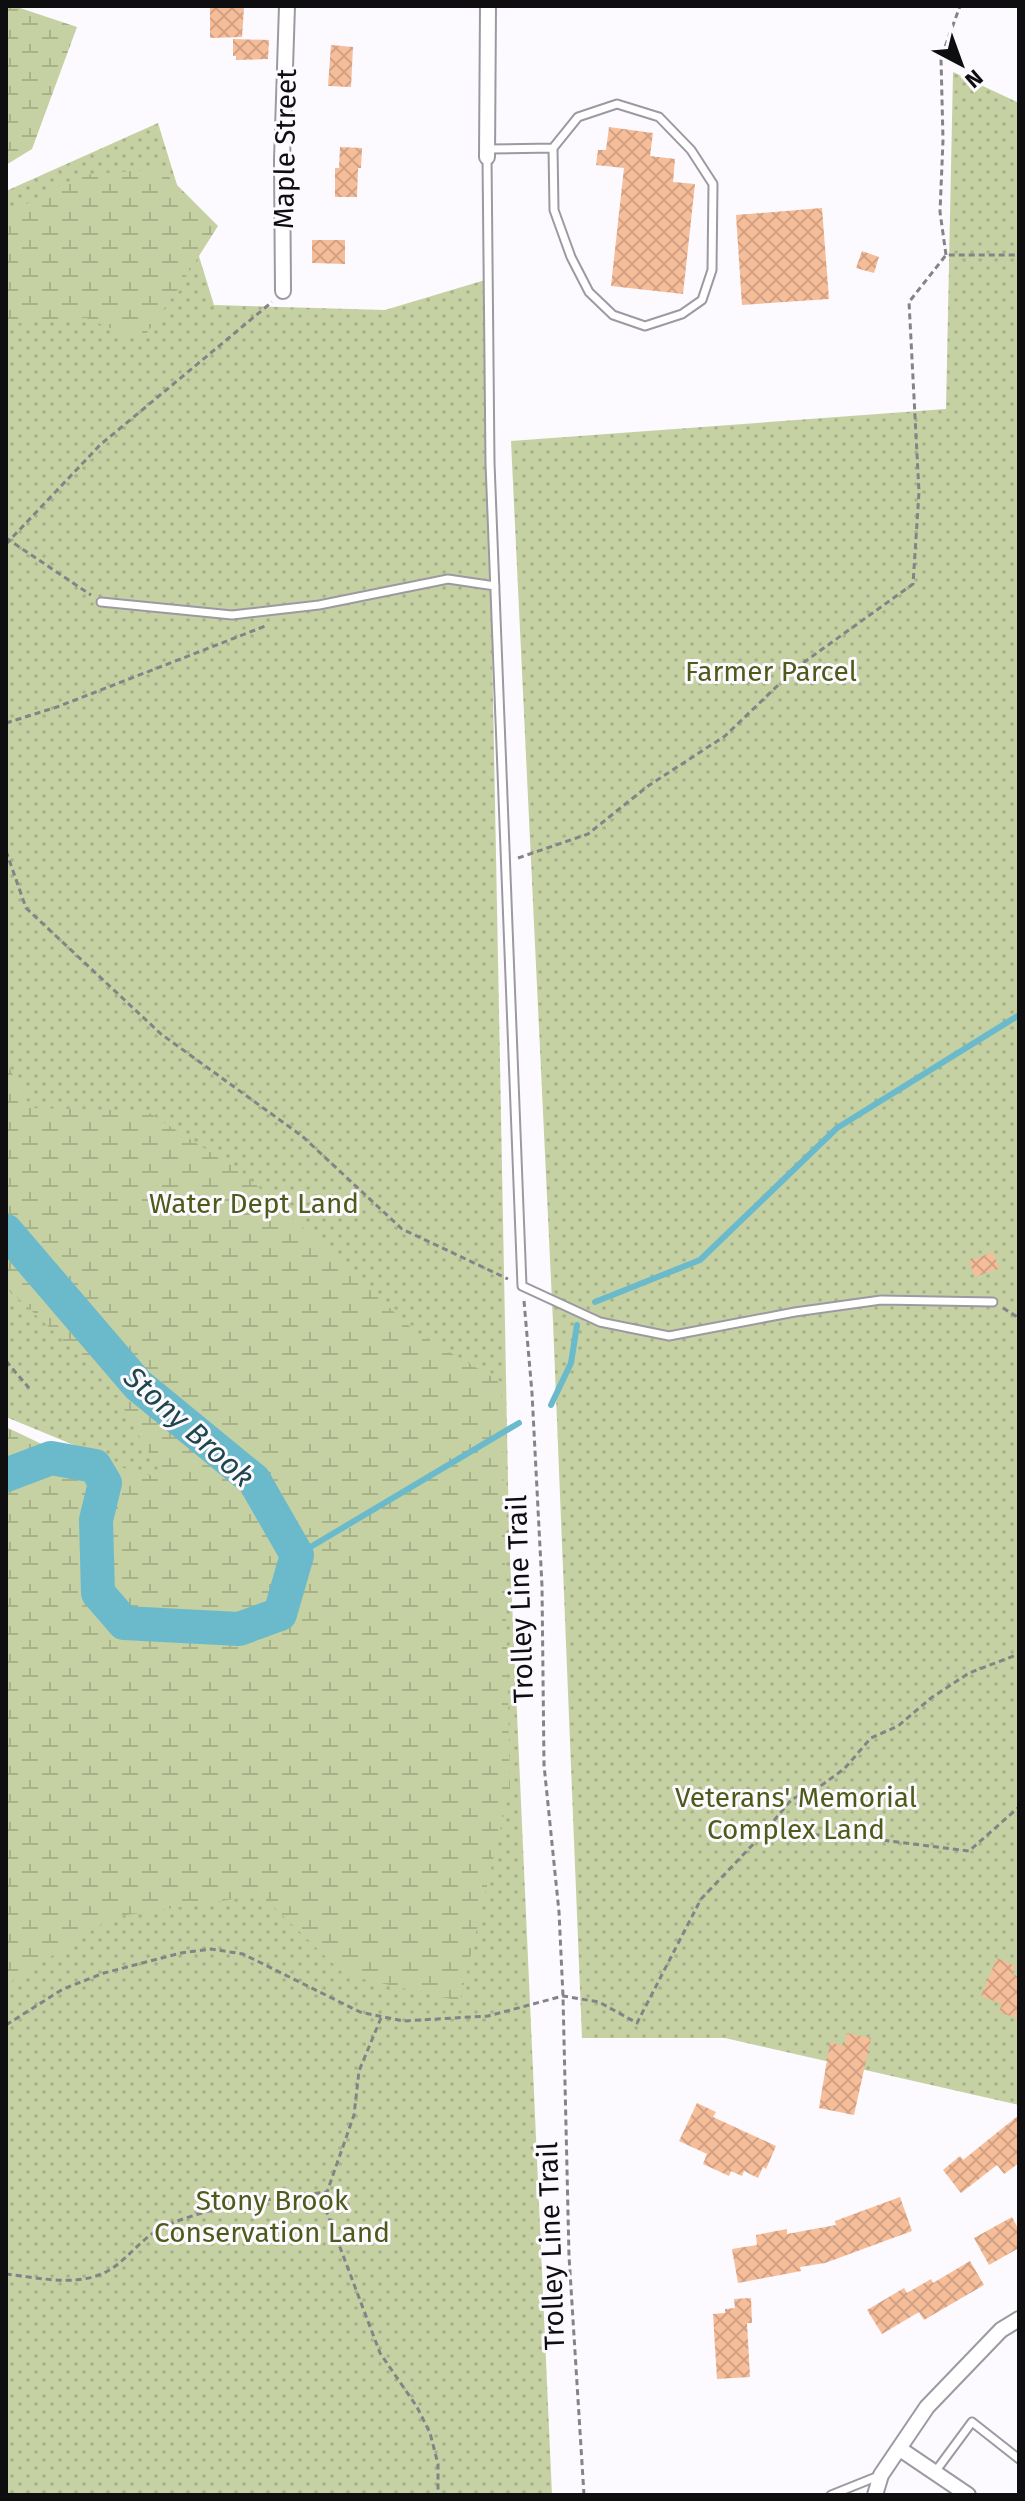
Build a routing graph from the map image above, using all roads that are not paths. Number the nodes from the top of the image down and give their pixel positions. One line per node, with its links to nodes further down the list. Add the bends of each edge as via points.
1 (287, 6): 5 (street, Maple Street)
2 (488, 6): 4 (street)
3 (553, 148): 3 (lane, via 578,117 617,104 659,117 691,150 713,184 712,270 702,300 682,314 645,326 613,315 589,292 554,210); 4 (lane)
4 (488, 153): 6 (lane)
5 (283, 291)
6 (495, 586): 7 (lane, via 448,579 319,605 232,615); 8 (lane, via 522,1286 600,1322 669,1336 881,1300)
7 (101, 602)
8 (993, 1302)
9 (1019, 2319): 10 (street, via 1001,2330 927,2407)
10 (900, 2449): 12 (street); 13 (street)
11 (1019, 2459): 12 (lane, via 972,2422)
12 (935, 2473): 16 (street)
13 (881, 2475): 14 (lane); 15 (street)
14 (831, 2495)
15 (875, 2495)
16 (968, 2495)

